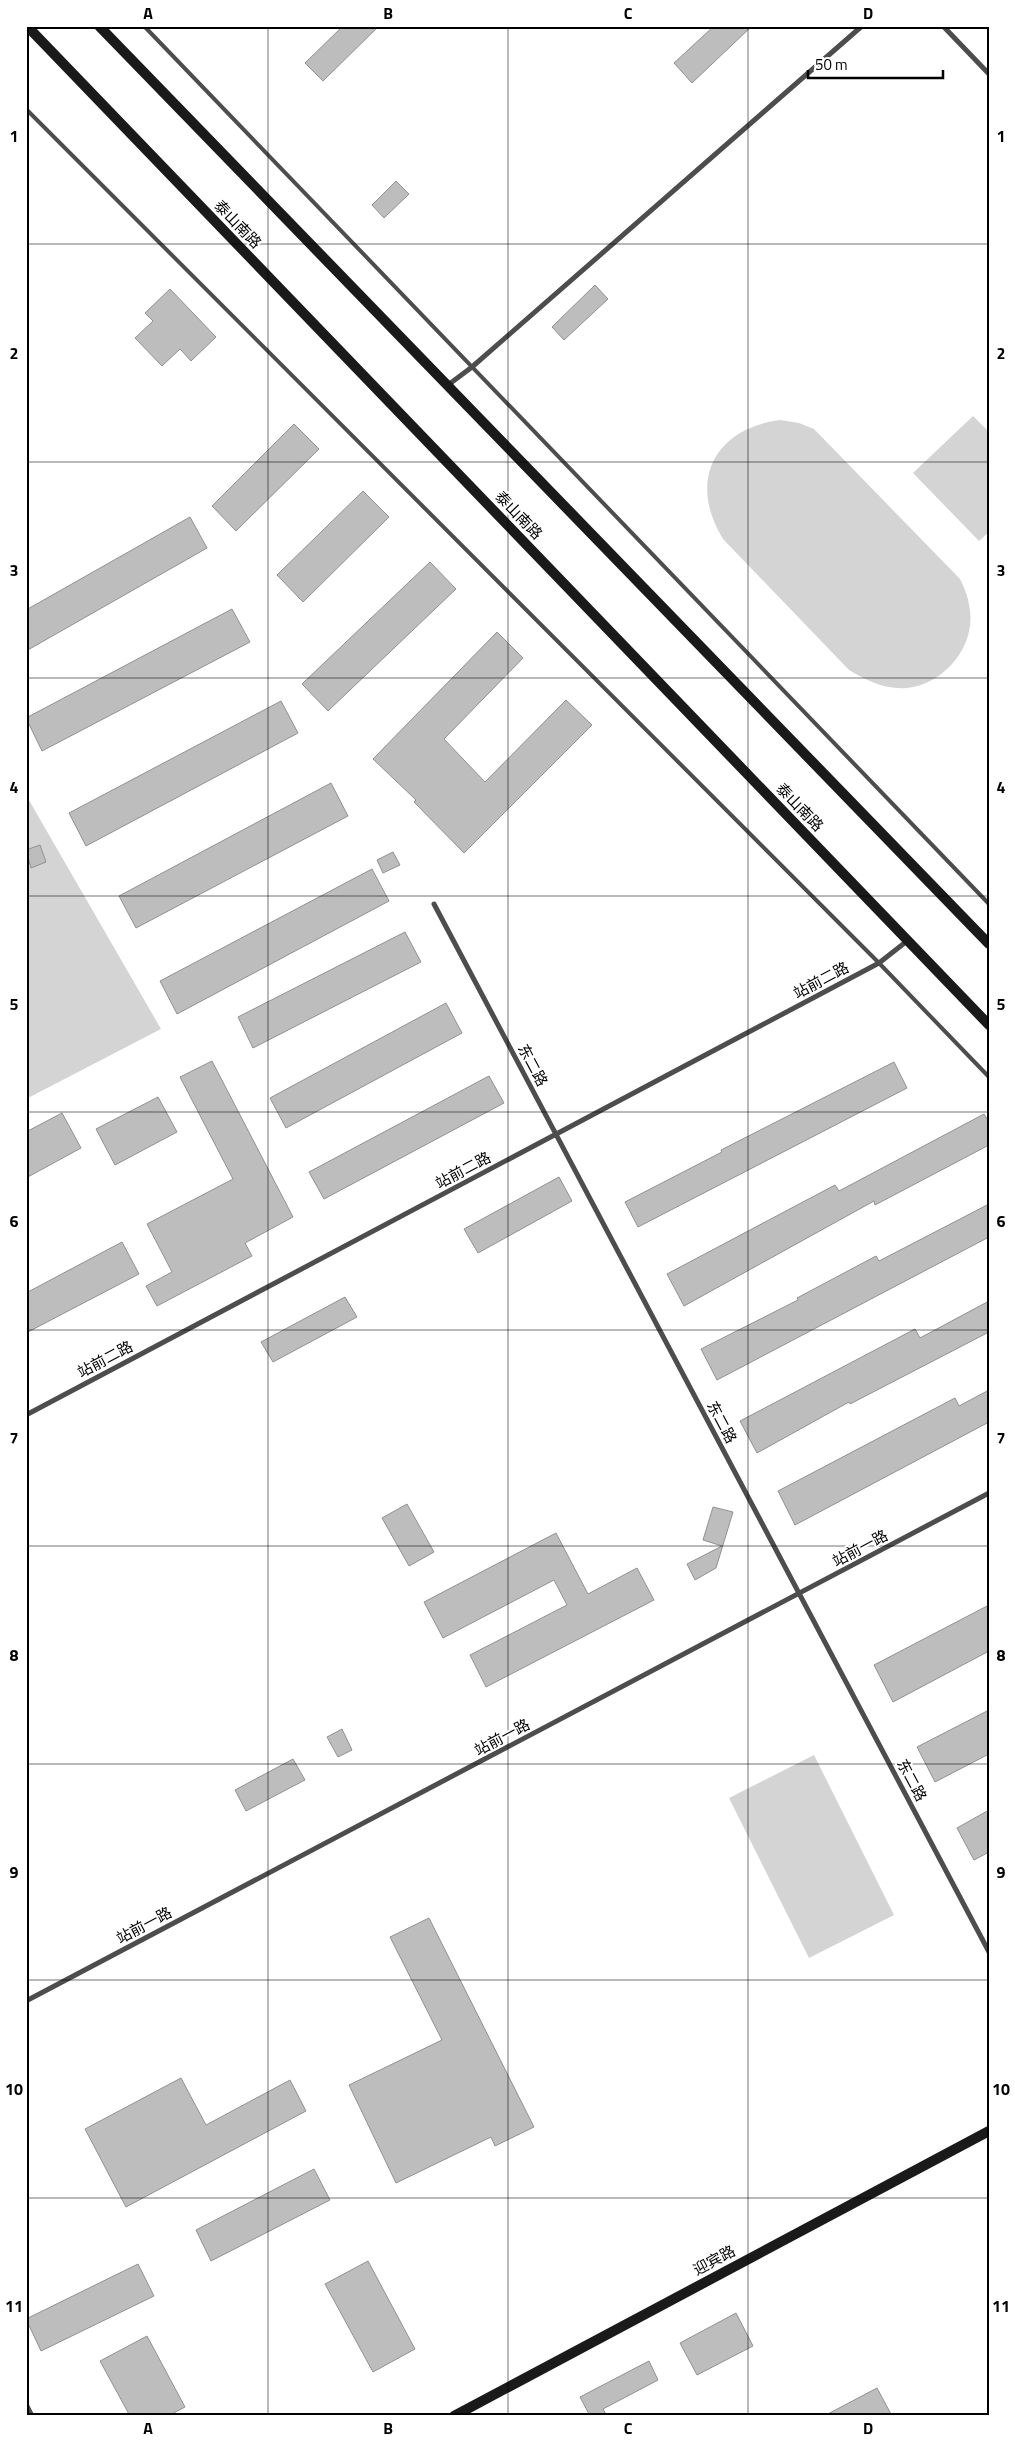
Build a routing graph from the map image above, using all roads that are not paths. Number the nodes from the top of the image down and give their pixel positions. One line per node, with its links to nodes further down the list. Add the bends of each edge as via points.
1 (27, 26): 12 (street, 泰山南路)
2 (99, 26): 9 (street)
3 (144, 26): 8 (lane)
4 (862, 26): 8 (street)
5 (943, 26): 6 (street)
6 (989, 74)
7 (26, 109): 14 (lane)
8 (472, 367): 9 (street); 11 (lane)
9 (447, 385): 13 (street)
10 (434, 904): 17 (street, 东二路)
11 (989, 904)
12 (907, 941): 14 (street, 站前二路); 15 (street, 泰山南路)
13 (989, 944)
14 (879, 963): 16 (lane); 17 (street, 站前二路)
15 (989, 1026)
16 (989, 1077)
17 (556, 1135): 18 (street, 站前二路); 20 (street, 东二路)
18 (26, 1415)
19 (989, 1493): 20 (street, 站前一路)
20 (800, 1595): 21 (street, 东二路); 22 (street, 站前一路)
21 (989, 1952)
22 (26, 2001)
23 (989, 2131): 26 (street, 迎宾路)
24 (26, 2404): 25 (street)
25 (32, 2416)
26 (454, 2416)

